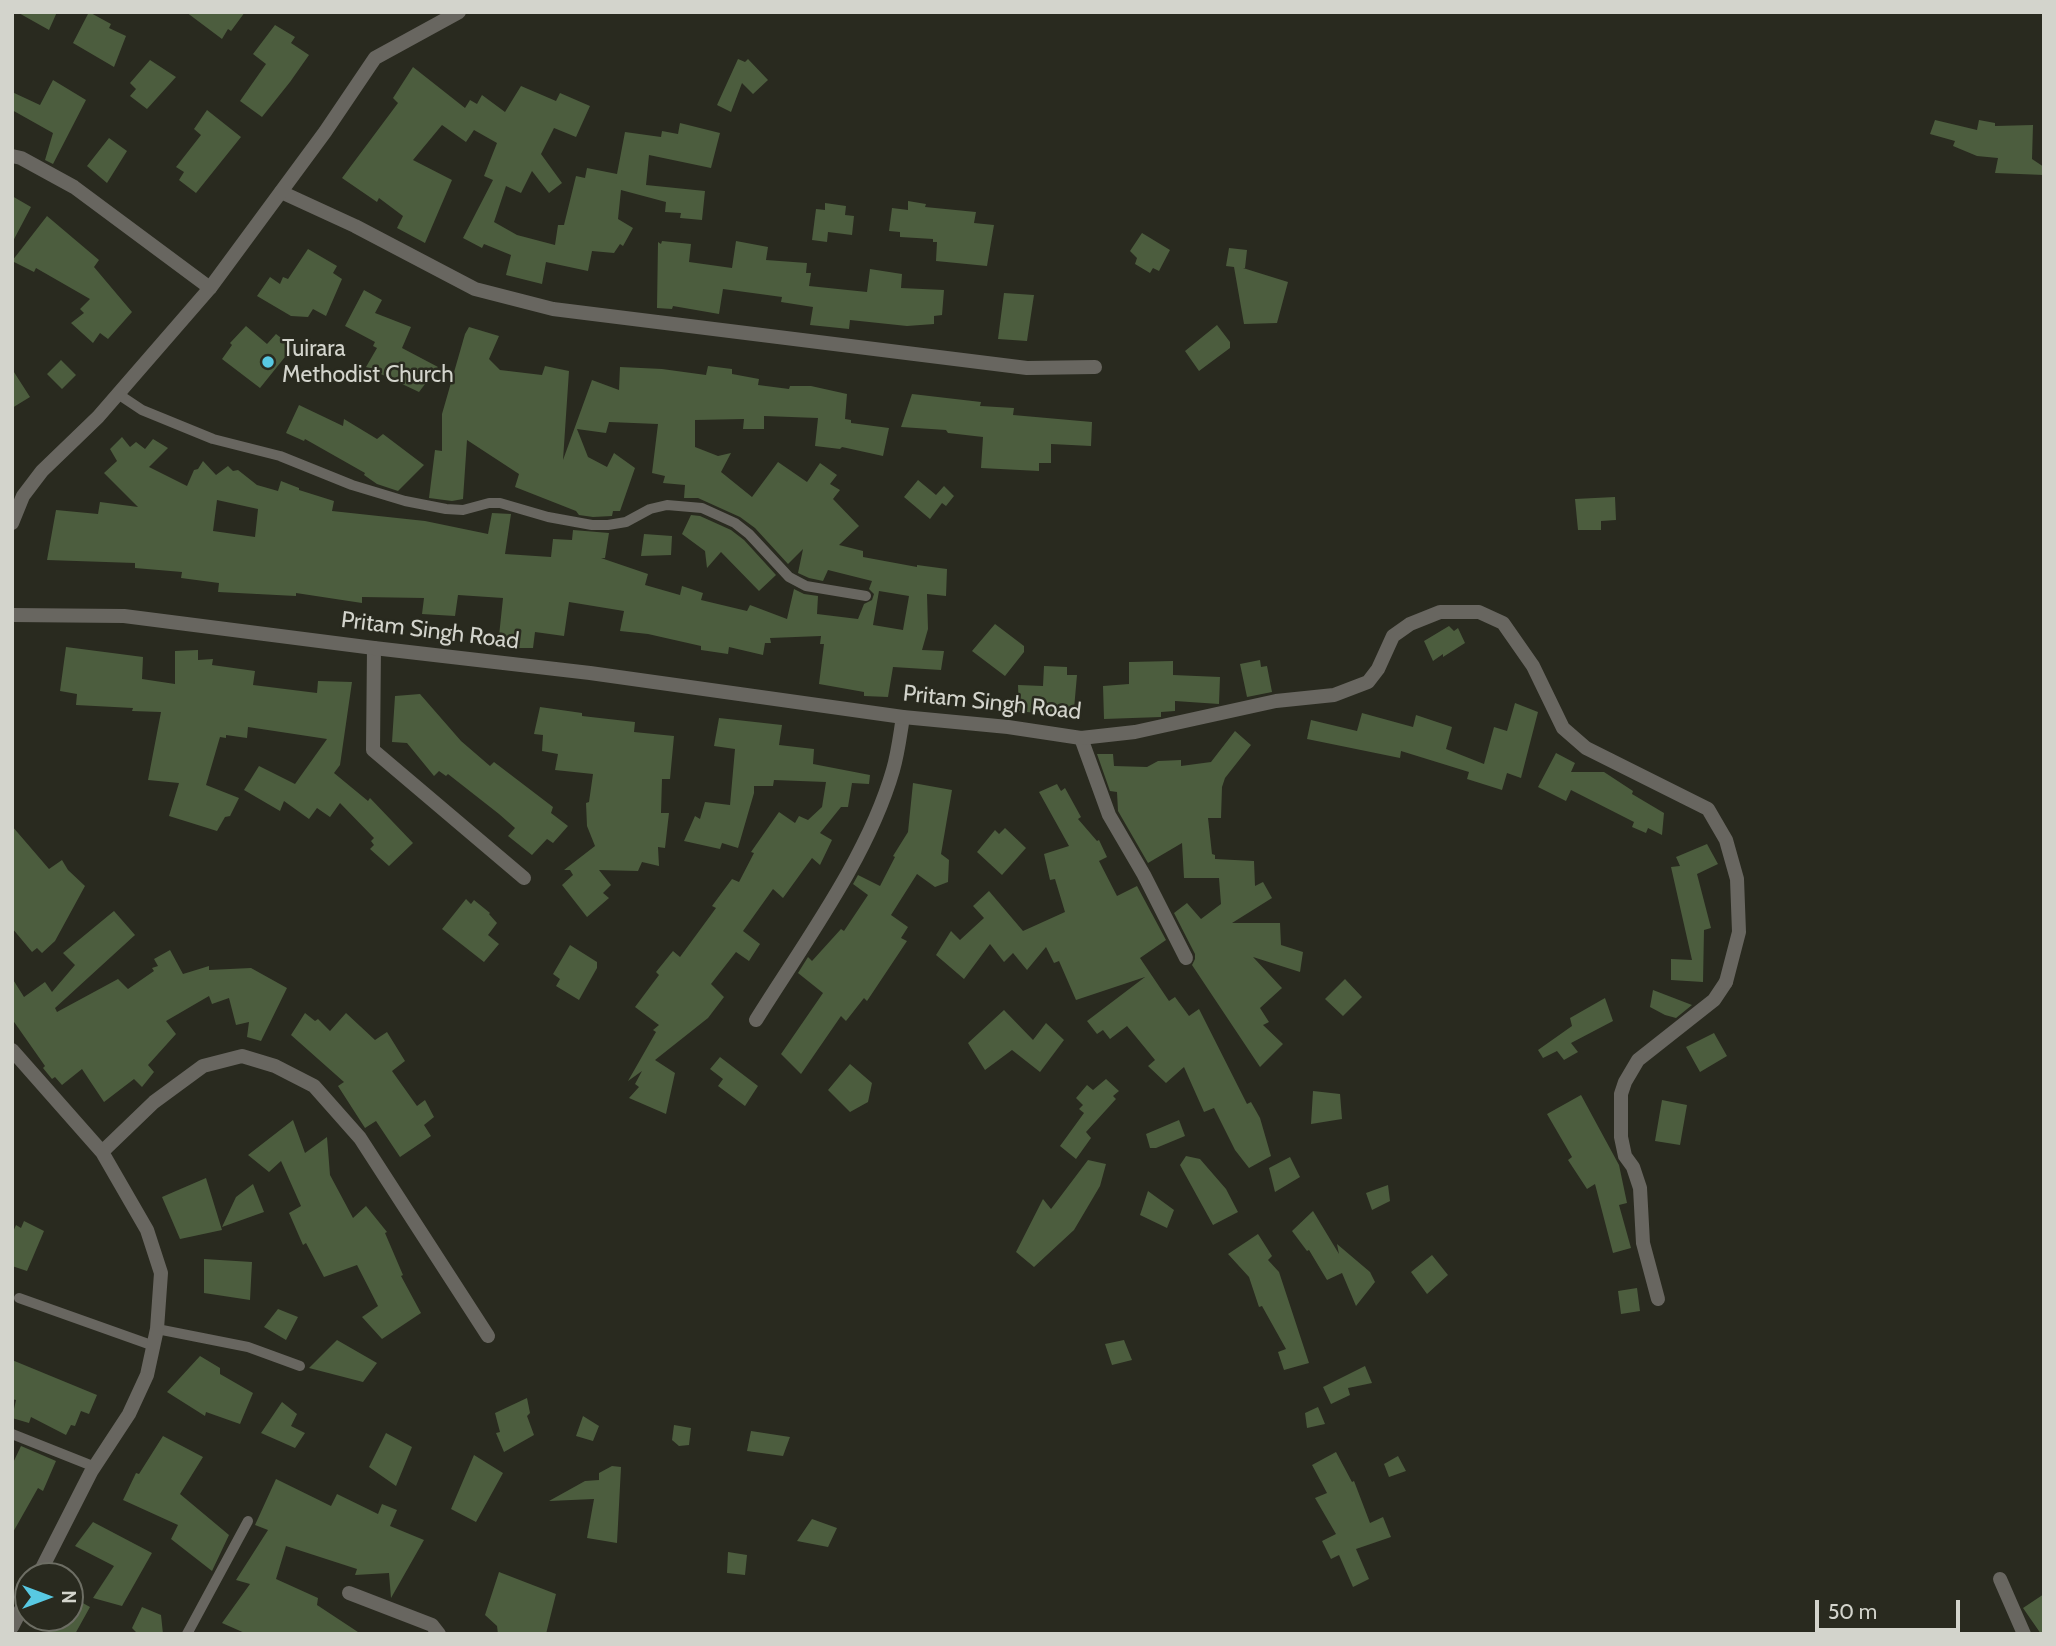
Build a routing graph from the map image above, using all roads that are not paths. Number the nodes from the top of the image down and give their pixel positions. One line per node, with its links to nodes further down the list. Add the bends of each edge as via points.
1 (458, 12): 3 (street, via 375,58)
2 (12, 156): 4 (street, via 74,187)
3 (282, 192): 4 (street); 5 (street, via 475,289 553,309 1027,368)
4 (210, 288): 6 (street)
5 (1095, 368)
6 (118, 394): 7 (street); 9 (lane, via 142,410 214,439 280,456 352,485 446,509 500,503 548,517 608,525 667,505 702,508 749,534 789,577 806,586)
7 (18, 492): 8 (street)
8 (12, 523)
9 (866, 596)
10 (12, 615): 11 (street, Pritam Singh Road, via 124,616)
11 (374, 648): 12 (street, Pritam Singh Road); 14 (street, via 373,750)
12 (903, 717): 13 (street, Pritam Singh Road); 16 (street, via 893,770 874,822)
13 (1081, 738): 15 (street, via 1109,815); 20 (street, Pritam Singh Road, via 1135,732 1276,701 1334,695 1368,682 1393,636 1410,624 1440,612 1479,612 1503,623 1533,666 1563,728 1586,748 1708,810 1726,839 1737,879 1739,932 1726,982 1714,1000 1637,1060 1622,1094 1625,1156 1640,1188 1643,1243)
14 (524, 878)
15 (1186, 958)
16 (756, 1020)
17 (12, 1050): 18 (street)
18 (102, 1152): 21 (street, via 147,1230 161,1273); 22 (street, via 154,1102 203,1066 242,1056 275,1066 314,1086 360,1138)
19 (19, 1298): 23 (lane)
20 (1658, 1299)
21 (157, 1329): 23 (street); 24 (lane, via 237,1344)
22 (488, 1336)
23 (153, 1346): 26 (street, via 147,1376 129,1414)
24 (300, 1366)
25 (12, 1434): 26 (lane)
26 (94, 1467): 28 (street)
27 (248, 1521): 31 (lane)
28 (45, 1562)
29 (2000, 1579): 33 (street)
30 (349, 1593): 32 (street, via 432,1625)
31 (187, 1634)
32 (439, 1634)
33 (2024, 1634)

